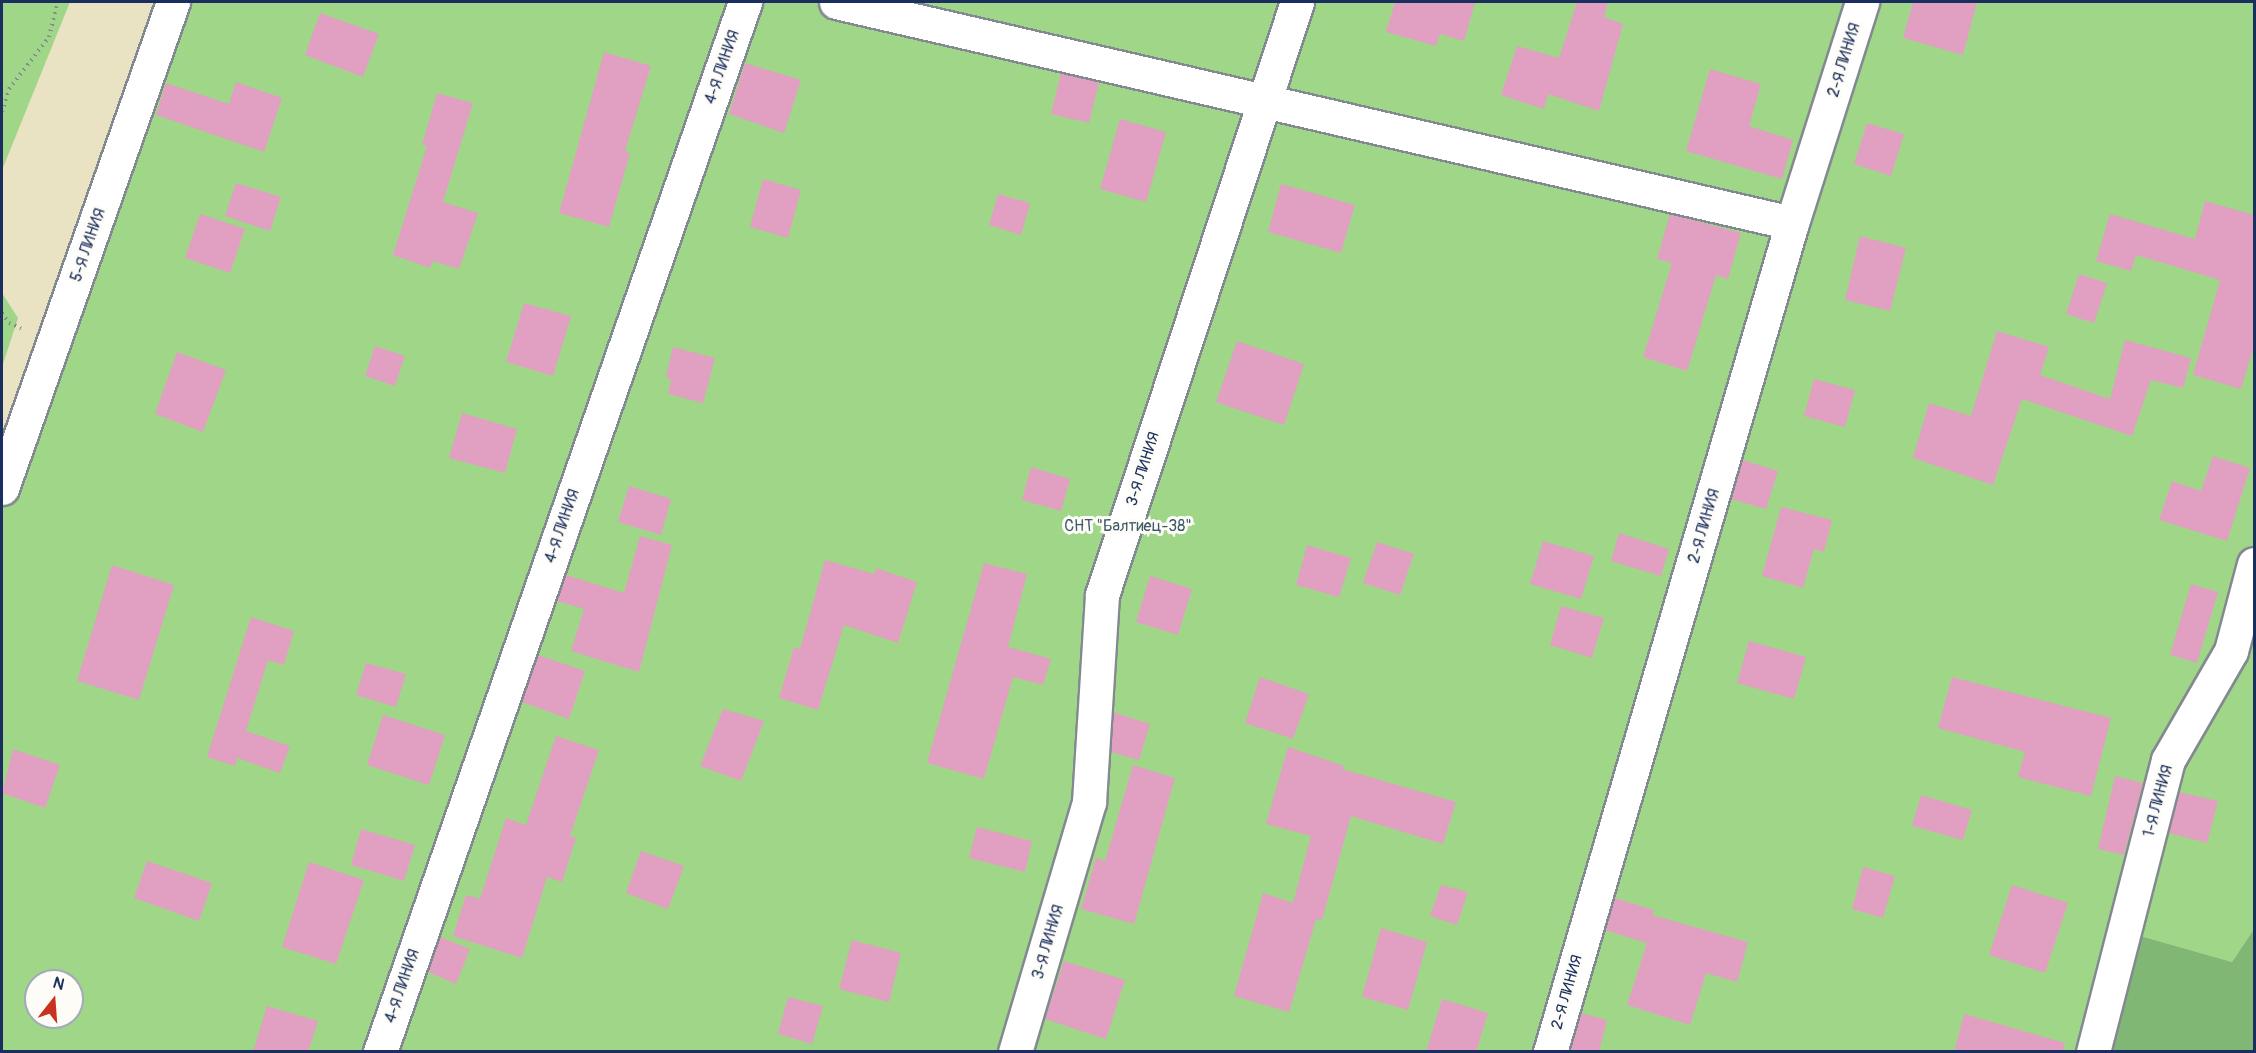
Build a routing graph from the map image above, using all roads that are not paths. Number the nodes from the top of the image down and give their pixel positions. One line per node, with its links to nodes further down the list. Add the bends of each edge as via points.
1 (173, 2): 8 (street, 5-Я ЛИНИЯ)
2 (745, 2): 11 (street, 4-Я ЛИНИЯ)
3 (836, 2): 6 (street)
4 (1298, 2): 6 (street, 3-Я ЛИНИЯ)
5 (1862, 2): 7 (street, 2-Я ЛИНИЯ)
6 (1263, 102): 7 (street); 12 (street, 3-Я ЛИНИЯ, via 1102,595 1089,802)
7 (1792, 223): 13 (street, 2-Я ЛИНИЯ)
8 (2, 488)
9 (2254, 564): 10 (street, 1-Я ЛИНИЯ)
10 (2243, 653): 14 (street, 1-Я ЛИНИЯ, via 2168,760)
11 (380, 1052)
12 (1015, 1052)
13 (1550, 1052)
14 (2093, 1052)

